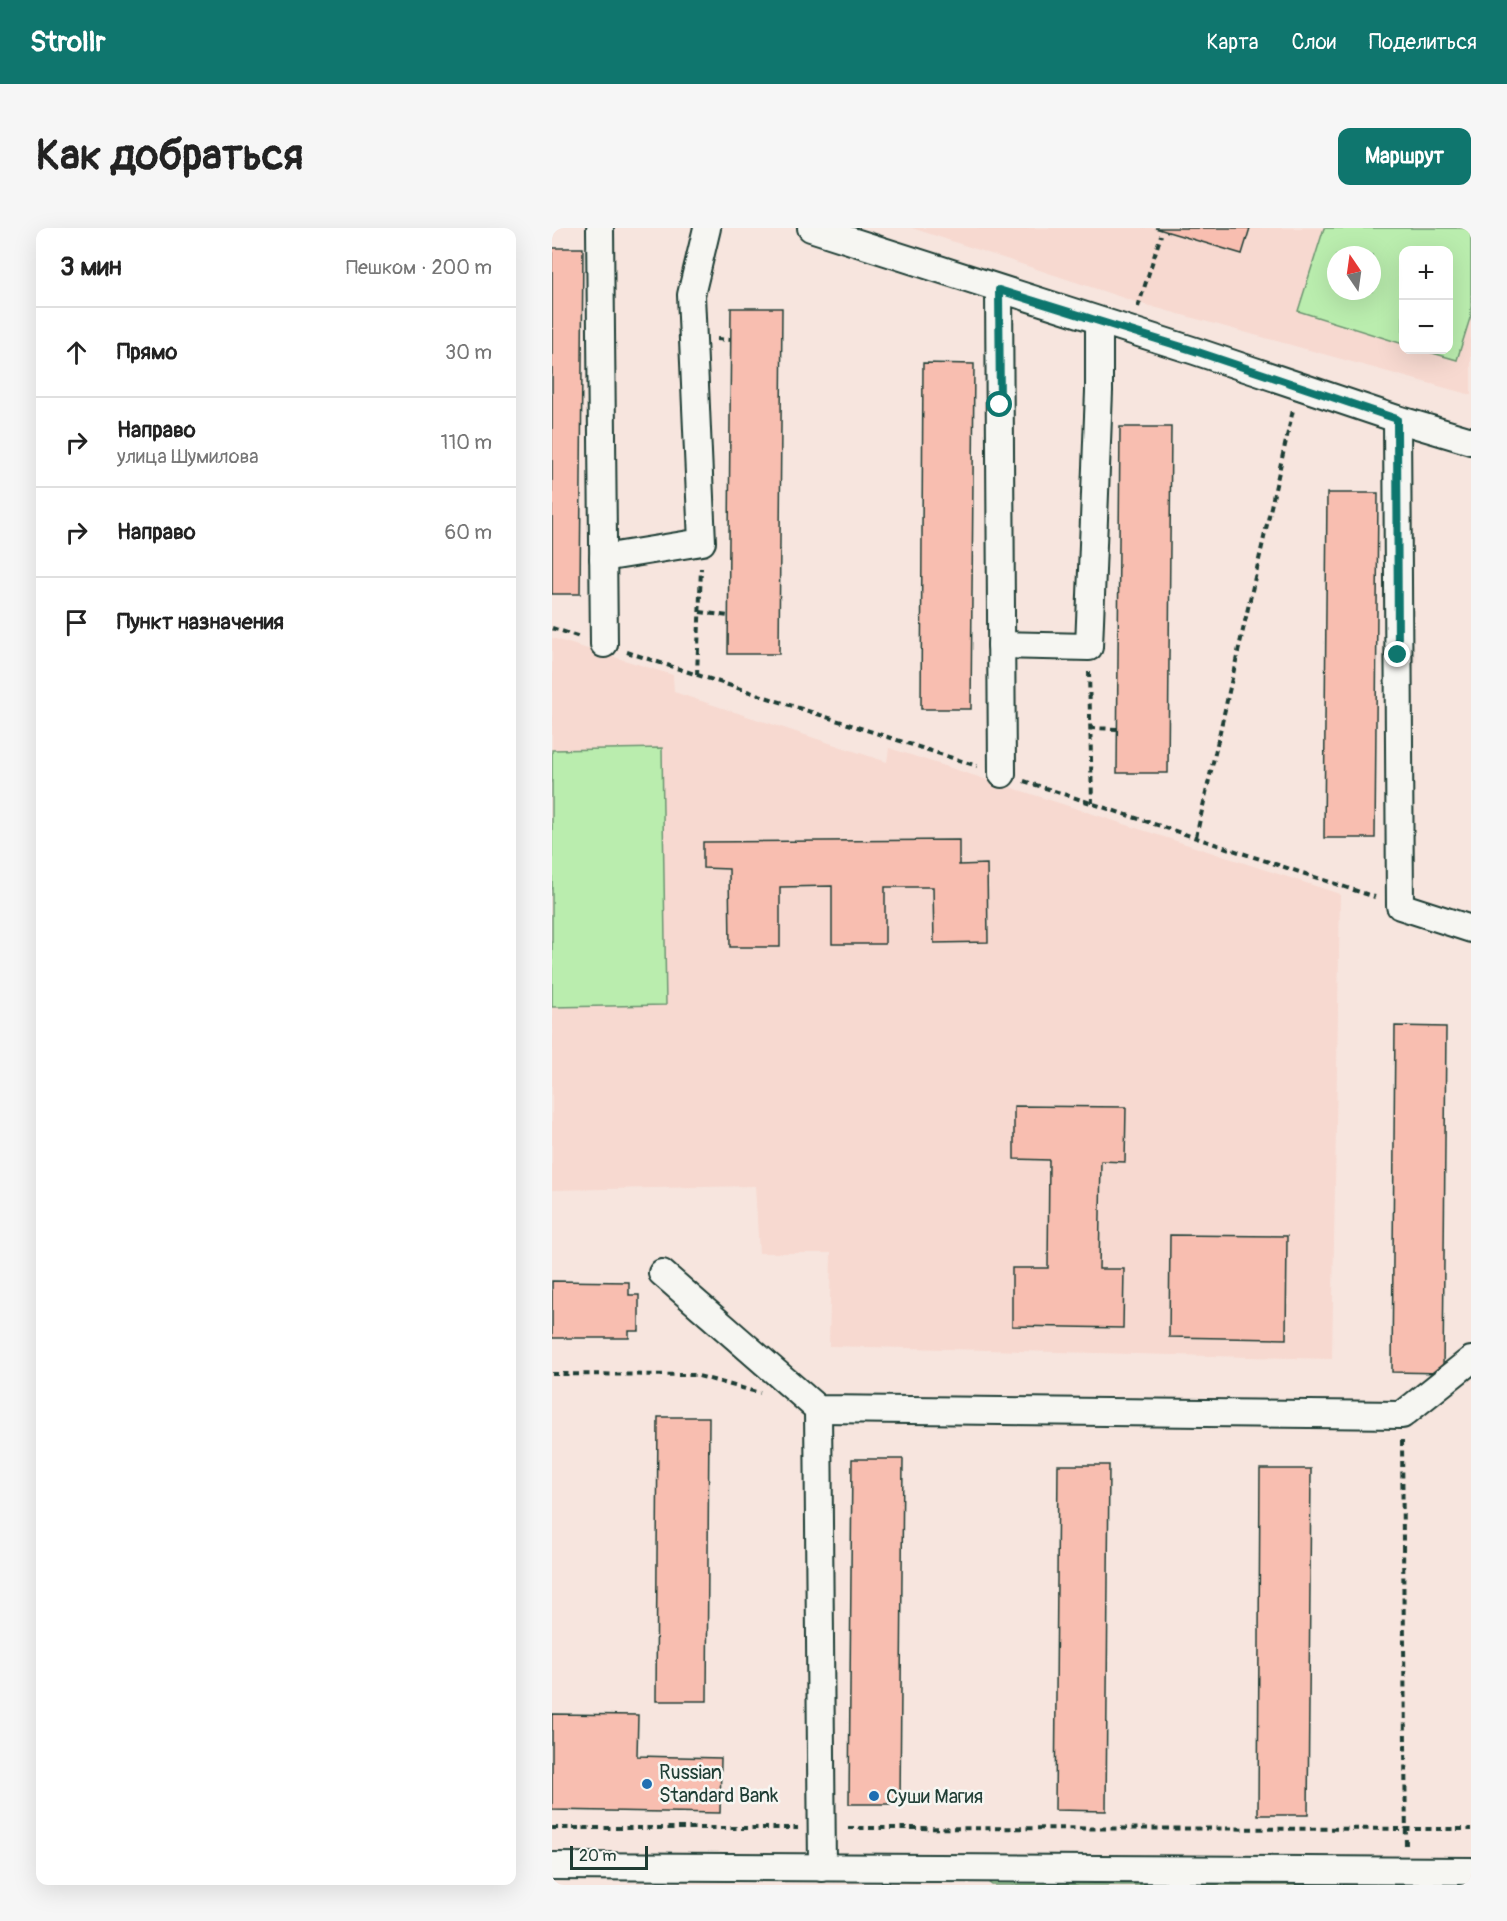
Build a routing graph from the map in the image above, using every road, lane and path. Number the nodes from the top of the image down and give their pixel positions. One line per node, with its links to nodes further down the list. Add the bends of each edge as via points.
1 (600, 228): 12 (street)
2 (707, 228): 11 (street, via 691,295)
3 (811, 228): 5 (street)
4 (1161, 235): 7 (path)
5 (999, 290): 6 (street); 16 (street)
6 (1099, 321): 7 (street); 17 (street)
7 (1130, 330): 8 (street)
8 (1298, 386): 9 (street); 23 (path)
9 (1397, 419): 10 (street); 24 (street, via 1400,906)
10 (1471, 441)
11 (702, 542): 12 (street); 13 (path)
12 (603, 558): 15 (street)
13 (700, 612): 14 (path); 18 (path)
14 (728, 616)
15 (604, 644)
16 (1001, 645): 17 (street); 21 (street)
17 (1089, 647): 19 (path)
18 (697, 675)
19 (1090, 728): 20 (path); 22 (path)
20 (1118, 729)
21 (1002, 774)
22 (1092, 803)
23 (1196, 837)
24 (1471, 929)
25 (662, 1274): 29 (street)
26 (1471, 1360): 30 (street)
27 (552, 1374): 28 (path, via 695,1375)
28 (762, 1394)
29 (818, 1409): 30 (street); 32 (street)
30 (1402, 1415): 33 (path)
31 (552, 1828): 32 (path)
32 (822, 1828): 33 (path); 36 (street)
33 (1405, 1829): 34 (path); 38 (path)
34 (1471, 1829)
35 (552, 1866): 36 (street)
36 (822, 1868): 37 (street)
37 (925, 1869): 38 (street); 40 (street)
38 (1406, 1871): 39 (street)
39 (1471, 1871)
40 (957, 1885)

